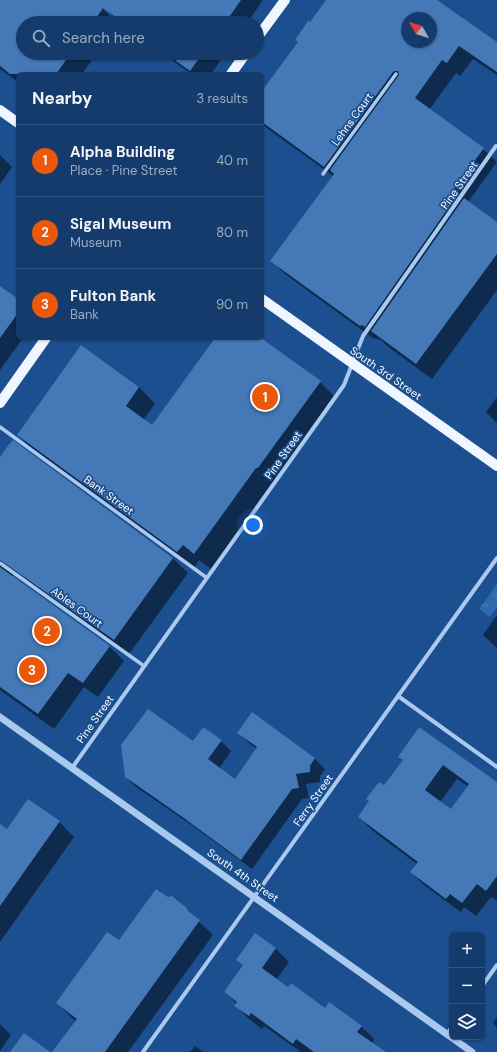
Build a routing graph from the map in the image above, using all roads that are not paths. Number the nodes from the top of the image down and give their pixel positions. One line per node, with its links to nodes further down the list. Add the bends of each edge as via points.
1 (285, 0): 2 (main road)
2 (264, 28)
3 (241, 60): 4 (main road)
4 (232, 72)
5 (396, 74): 9 (street, Lehns Court)
6 (0, 110): 7 (main road)
7 (16, 122)
8 (496, 146): 12 (street, Pine Street, via 363,336)
9 (323, 174)
10 (264, 301): 12 (main road, South 3rd Street)
11 (45, 340): 13 (main road)
12 (352, 364): 15 (main road, South 3rd Street); 18 (street, Pine Street, via 344,385)
13 (0, 402)
14 (0, 427): 18 (street, Bank Street)
15 (497, 466)
16 (497, 558): 20 (street, Ferry Street)
17 (0, 563): 19 (street, Ables Court)
18 (207, 578): 19 (street, Pine Street)
19 (144, 666): 23 (street, Pine Street)
20 (398, 696): 22 (street); 24 (street, Ferry Street)
21 (0, 717): 23 (street, South 4th Street)
22 (497, 767)
23 (72, 768): 24 (street, South 4th Street)
24 (254, 897): 28 (street, South 4th Street); 29 (street, Ferry Street)
25 (497, 965): 26 (street)
26 (485, 982)
27 (449, 1031): 28 (street)
28 (447, 1034): 30 (street, South 4th Street)
29 (144, 1052)
30 (472, 1052)

